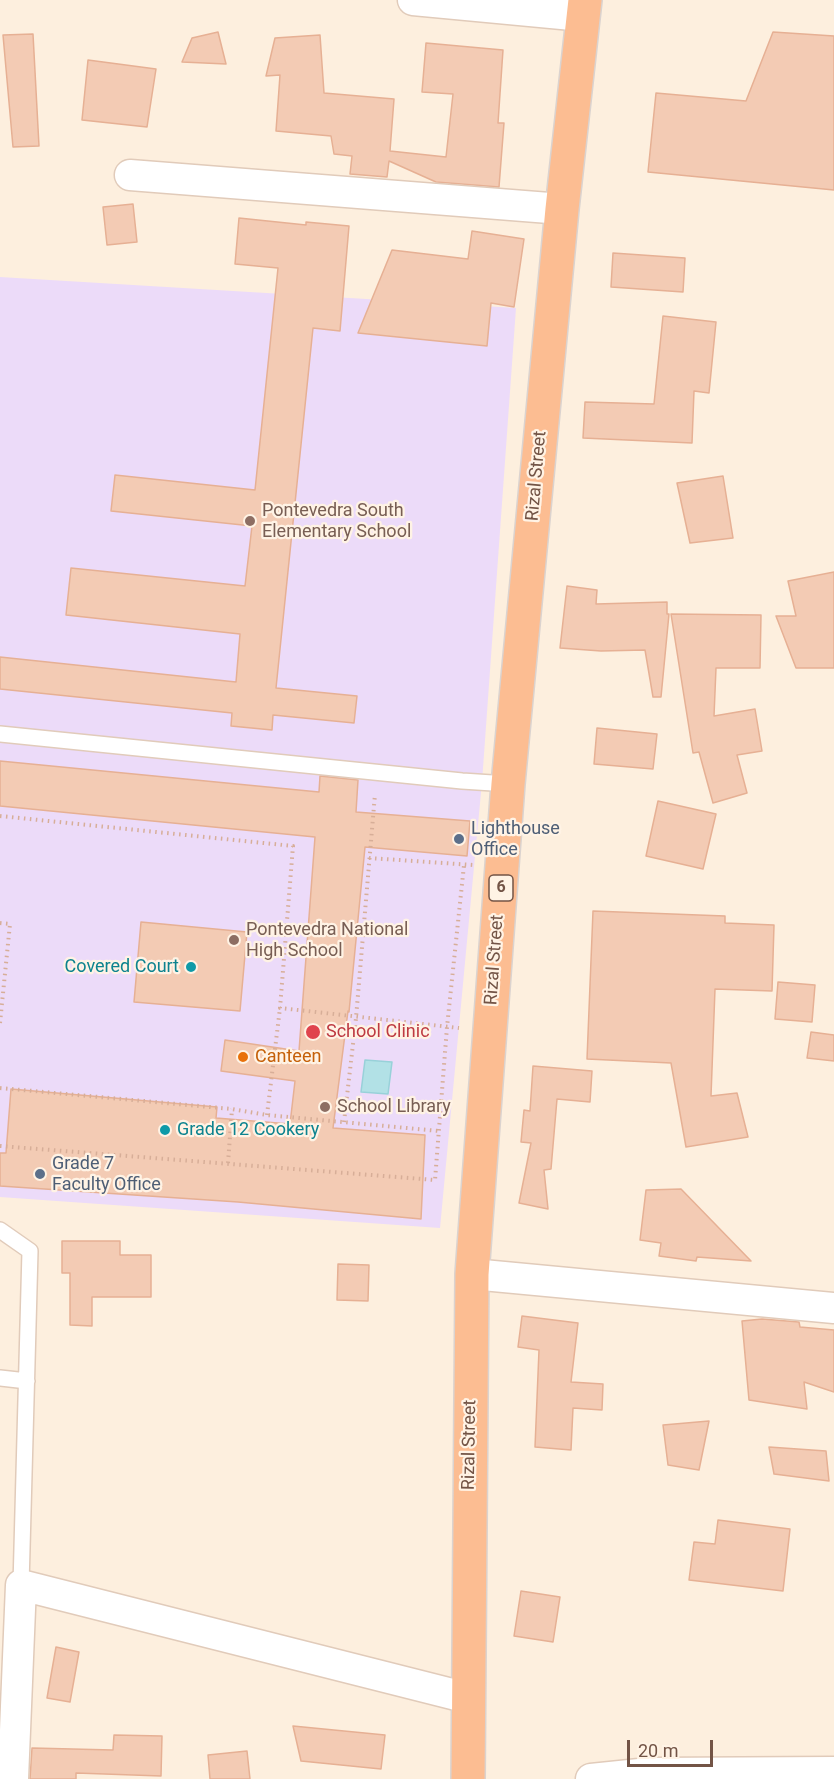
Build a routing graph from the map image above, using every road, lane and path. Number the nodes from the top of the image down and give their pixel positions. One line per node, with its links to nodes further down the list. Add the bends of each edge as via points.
1 (413, 0): 2 (street)
2 (584, 8): 4 (highway, Rizal Street / 6)
3 (130, 176): 4 (street)
4 (562, 209): 7 (highway, Rizal Street / 6)
5 (0, 734): 6 (lane)
6 (377, 772): 7 (lane); 9 (path)
7 (508, 784): 26 (highway, Rizal Street / 6)
8 (0, 816): 13 (path, via 292,846)
9 (369, 858): 10 (path); 14 (path)
10 (464, 864): 11 (path); 16 (path)
11 (474, 865)
12 (0, 923): 15 (path, via 9,924)
13 (280, 1008): 14 (path); 20 (path)
14 (356, 1018): 16 (path); 21 (path)
15 (0, 1023)
16 (447, 1027): 17 (path); 22 (path)
17 (459, 1028)
18 (0, 1088): 19 (path)
19 (232, 1109): 20 (path); 24 (path)
20 (267, 1115): 21 (path)
21 (344, 1122): 22 (path)
22 (439, 1131): 24 (path, via 435,1180)
23 (0, 1146): 24 (path)
24 (228, 1163)
25 (0, 1230): 29 (lane, via 30,1251)
26 (472, 1274): 27 (street); 31 (highway, Rizal Street / 6)
27 (834, 1308)
28 (0, 1378): 29 (lane)
29 (27, 1381): 30 (lane)
30 (21, 1585): 31 (street); 33 (street)
31 (468, 1698): 34 (highway, Rizal Street / 6)
32 (834, 1772): 35 (street, via 649,1773)
33 (13, 1779)
34 (468, 1779)
35 (591, 1779)

